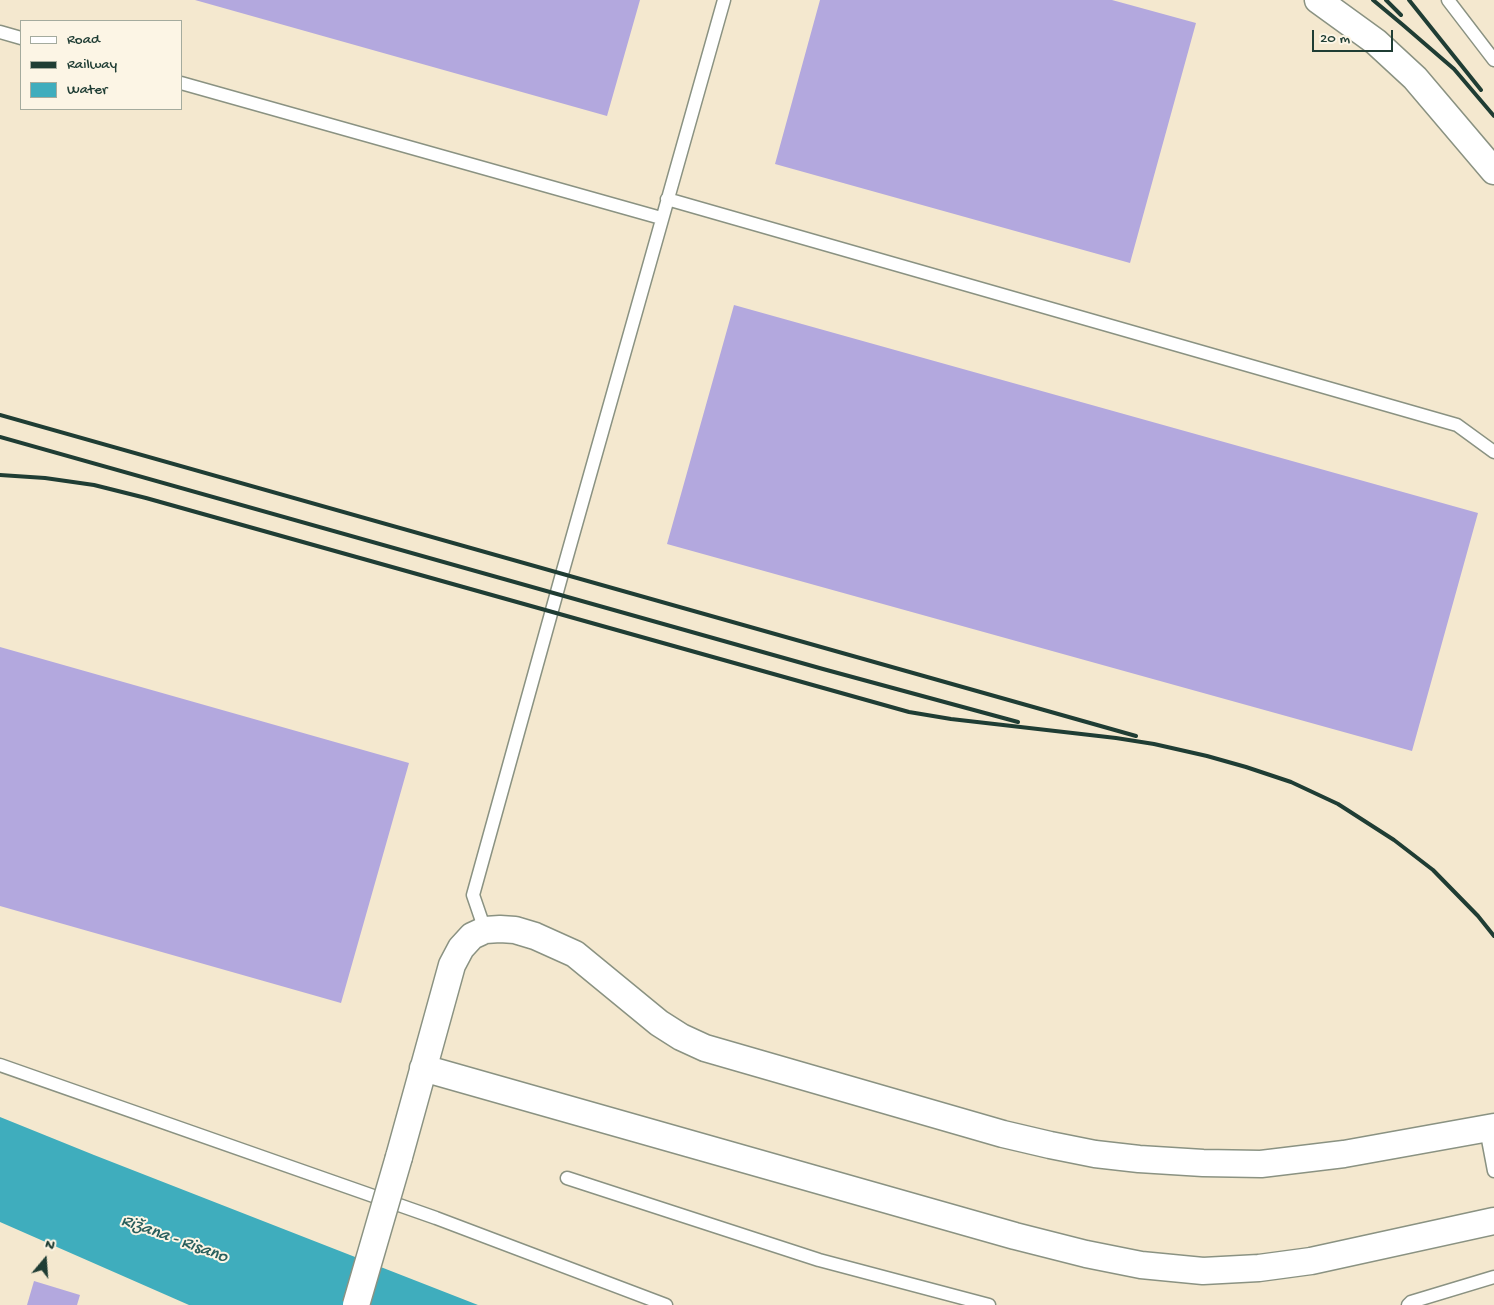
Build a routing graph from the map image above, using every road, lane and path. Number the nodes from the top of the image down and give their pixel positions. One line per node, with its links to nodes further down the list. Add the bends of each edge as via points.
1 (724, 0): 9 (lane)
2 (1318, 0): 8 (street, via 1376,42 1415,78)
3 (1448, 0): 6 (lane)
4 (0, 32): 5 (lane)
5 (20, 38)
6 (1494, 60)
7 (182, 83): 10 (lane)
8 (1494, 171)
9 (667, 199): 10 (lane); 11 (lane, via 1457,425)
10 (661, 218): 12 (lane, via 473,895)
11 (1494, 452)
12 (485, 930): 14 (street, via 472,936 452,965); 15 (street, via 515,930 575,954 660,1023 704,1048 985,1128 1095,1154 1261,1164 1344,1154)
13 (0, 1065): 21 (lane, via 436,1218)
14 (423, 1068): 18 (street, via 1015,1236 1140,1265 1203,1271 1259,1268); 20 (street, bridge)
15 (1490, 1128): 16 (lane)
16 (1494, 1171)
17 (567, 1178): 22 (lane, via 819,1260)
18 (1494, 1221)
19 (1494, 1277): 23 (lane)
20 (356, 1305)
21 (666, 1305)
22 (989, 1305)
23 (1408, 1305)

